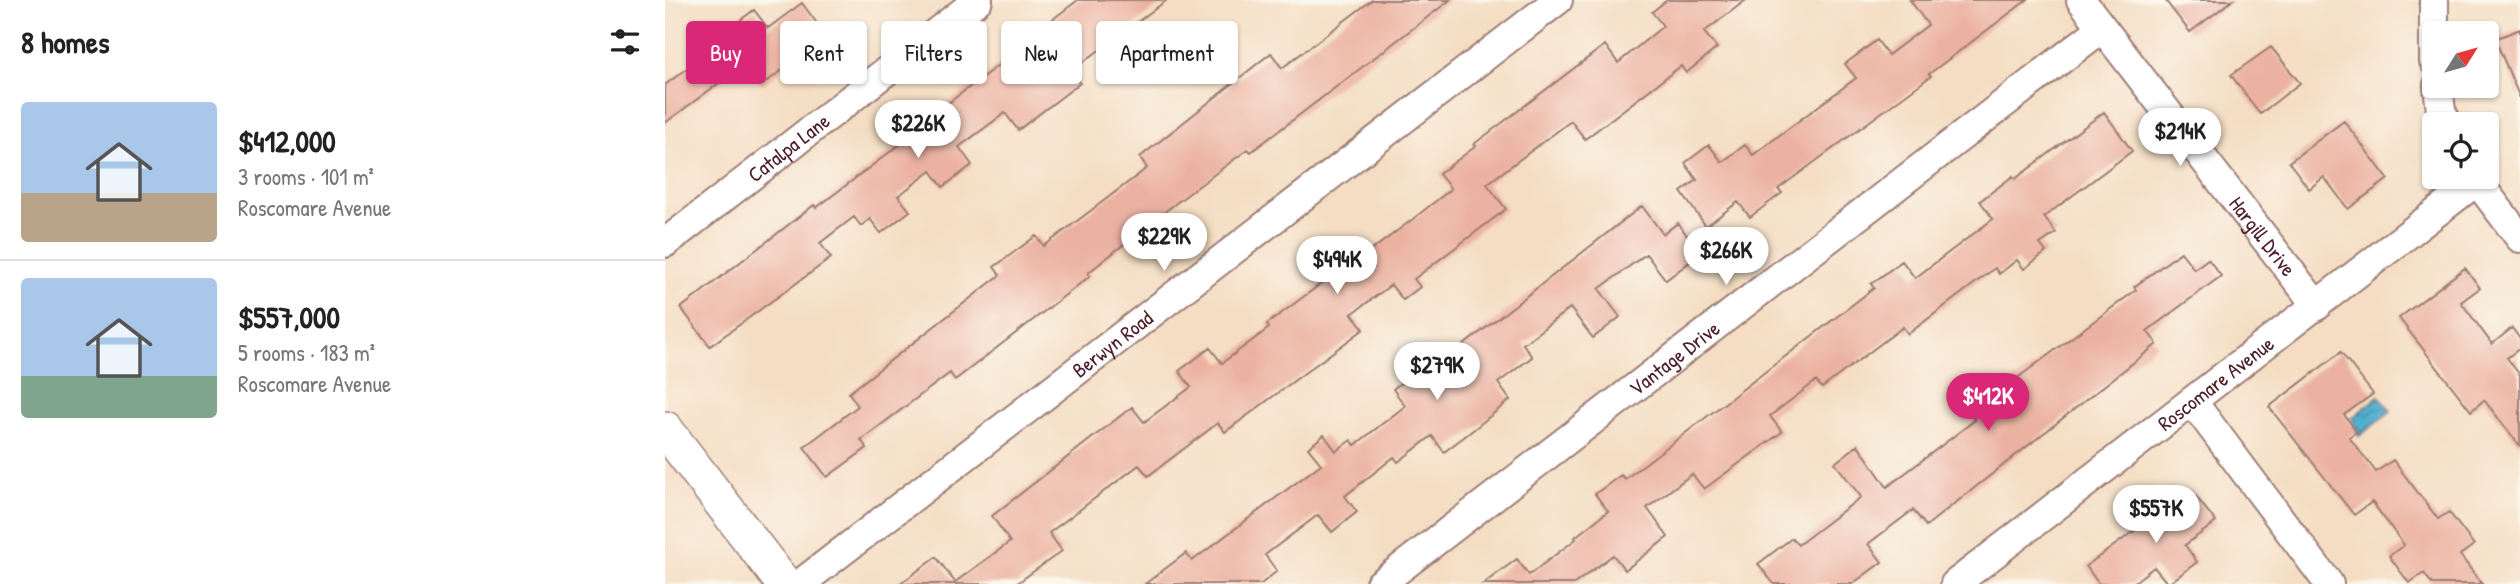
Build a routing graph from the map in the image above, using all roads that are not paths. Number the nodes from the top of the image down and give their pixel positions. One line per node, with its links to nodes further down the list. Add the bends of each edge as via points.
1 (978, 0): 10 (street, Catalpa Lane)
2 (1558, 0): 15 (street, Berwyn Road)
3 (2081, 0): 6 (street, Hargill Drive)
4 (2434, 0): 5 (street)
5 (2434, 21)
6 (2102, 28): 11 (street, Hargill Drive); 16 (street, Vantage Drive)
7 (2463, 189): 11 (street, Roscomare Avenue)
8 (2483, 189): 9 (street)
9 (2520, 237)
10 (665, 243)
11 (2317, 306): 12 (street, Roscomare Avenue)
12 (2192, 401): 17 (street, Roscomare Avenue); 18 (street)
13 (665, 429): 14 (street)
14 (784, 584)
15 (800, 584)
16 (1380, 584)
17 (1955, 584)
18 (2329, 584)

